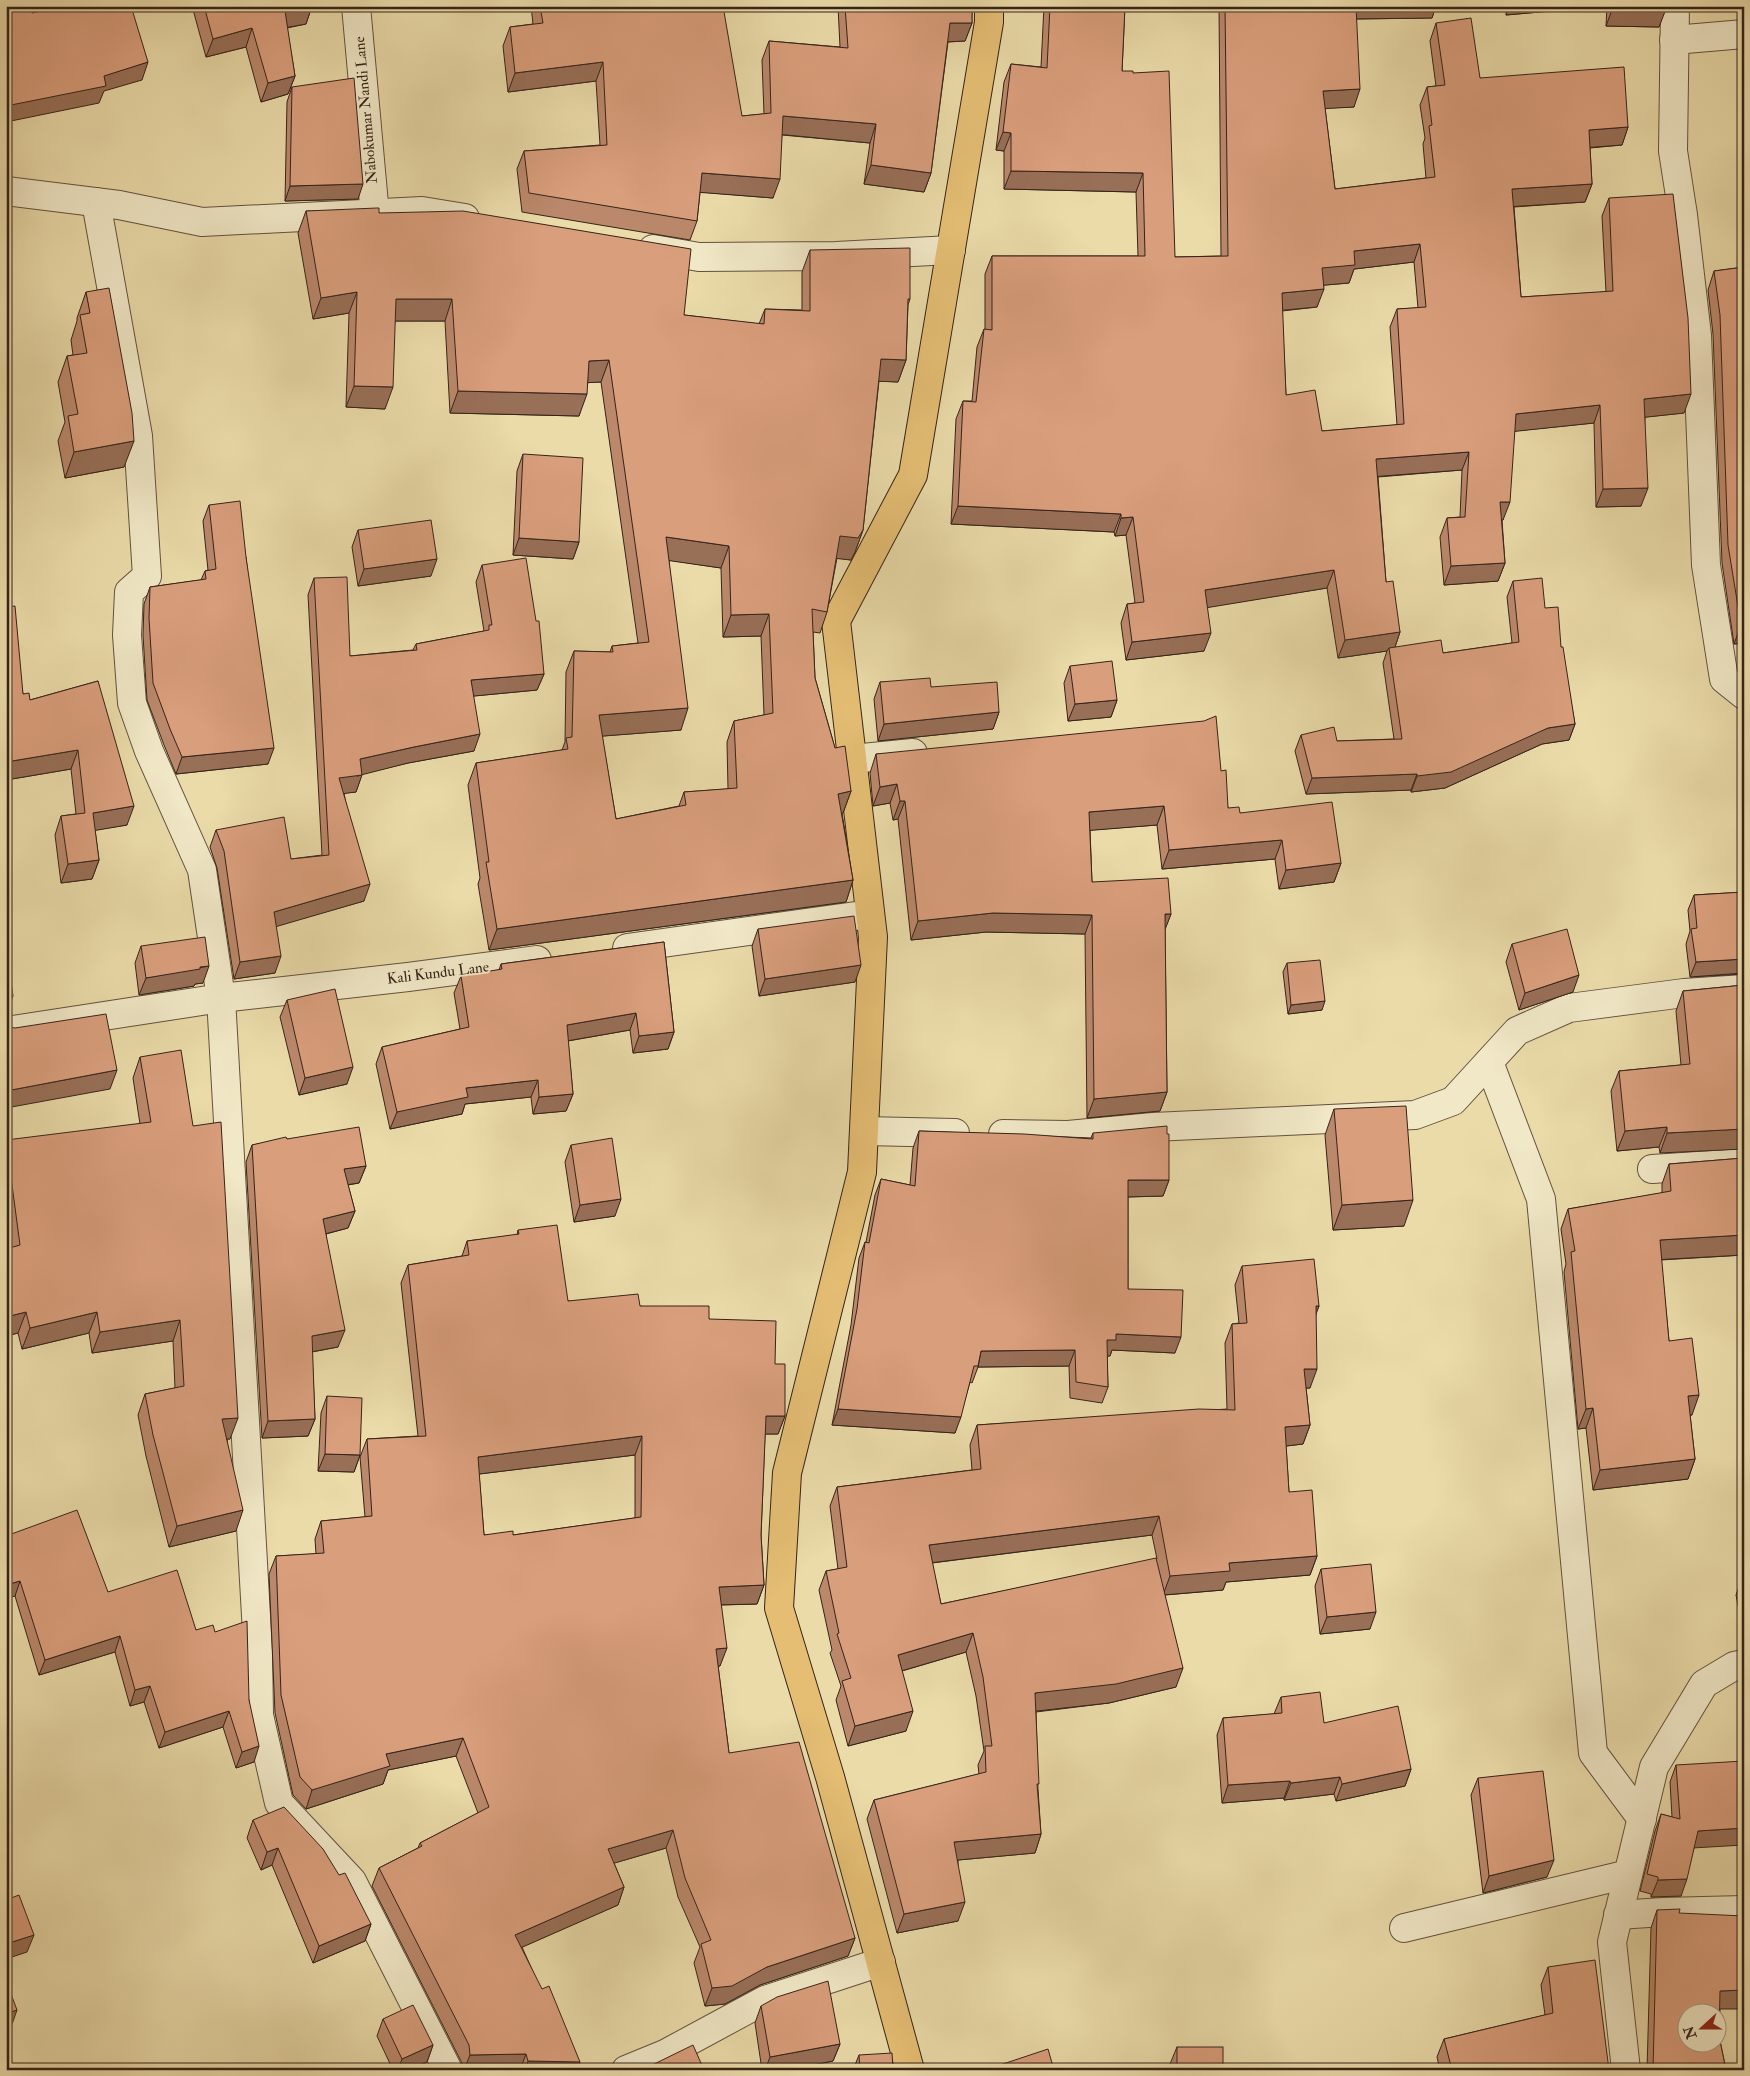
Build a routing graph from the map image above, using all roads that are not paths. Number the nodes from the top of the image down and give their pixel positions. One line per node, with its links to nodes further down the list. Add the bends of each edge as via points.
1 (356, 6): 8 (street, Nabokumar Nandi Lane)
2 (990, 6): 11 (main road)
3 (1675, 6): 5 (street)
4 (1744, 34): 5 (street)
5 (1674, 40): 12 (street, via 1672,151 1697,335 1706,565 1724,679)
6 (6, 191): 7 (street)
7 (96, 202): 8 (street, via 202,222); 19 (street, via 138,436 147,576 129,592 127,635 132,703 149,751 202,870)
8 (375, 214): 9 (street, via 422,211)
9 (489, 222)
10 (632, 246): 11 (street, via 699,257 836,256)
11 (951, 250): 14 (main road, via 913,475 836,621)
12 (1744, 695)
13 (941, 750): 14 (street)
14 (852, 759): 15 (main road)
15 (870, 914): 16 (street); 22 (main road, via 873,937)
16 (604, 951)
17 (565, 956): 19 (street, Kali Kundu Lane)
18 (1744, 989): 21 (street, via 1569,1008 1517,1031)
19 (221, 998): 20 (street, Kali Kundu Lane); 32 (street, via 261,1724 278,1803 352,1881)
20 (6, 1031)
21 (1488, 1062): 22 (street, via 1453,1101 1415,1115 1153,1127 1068,1135); 26 (street, via 1541,1199 1593,1753)
22 (864, 1131): 31 (main road, via 862,1172 786,1473 779,1608)
23 (1744, 1163): 24 (street)
24 (1652, 1169)
25 (1744, 1664): 26 (street, via 1734,1666 1704,1684 1654,1768)
26 (1642, 1819): 27 (street)
27 (1628, 1874): 29 (street); 30 (street)
28 (1744, 1910): 29 (street)
29 (1618, 1915): 35 (street, via 1612,1942)
30 (1404, 1928)
31 (881, 1962): 33 (street, via 765,2000 665,2054); 34 (main road)
32 (448, 2070)
33 (626, 2070)
34 (910, 2070)
35 (1626, 2070)

